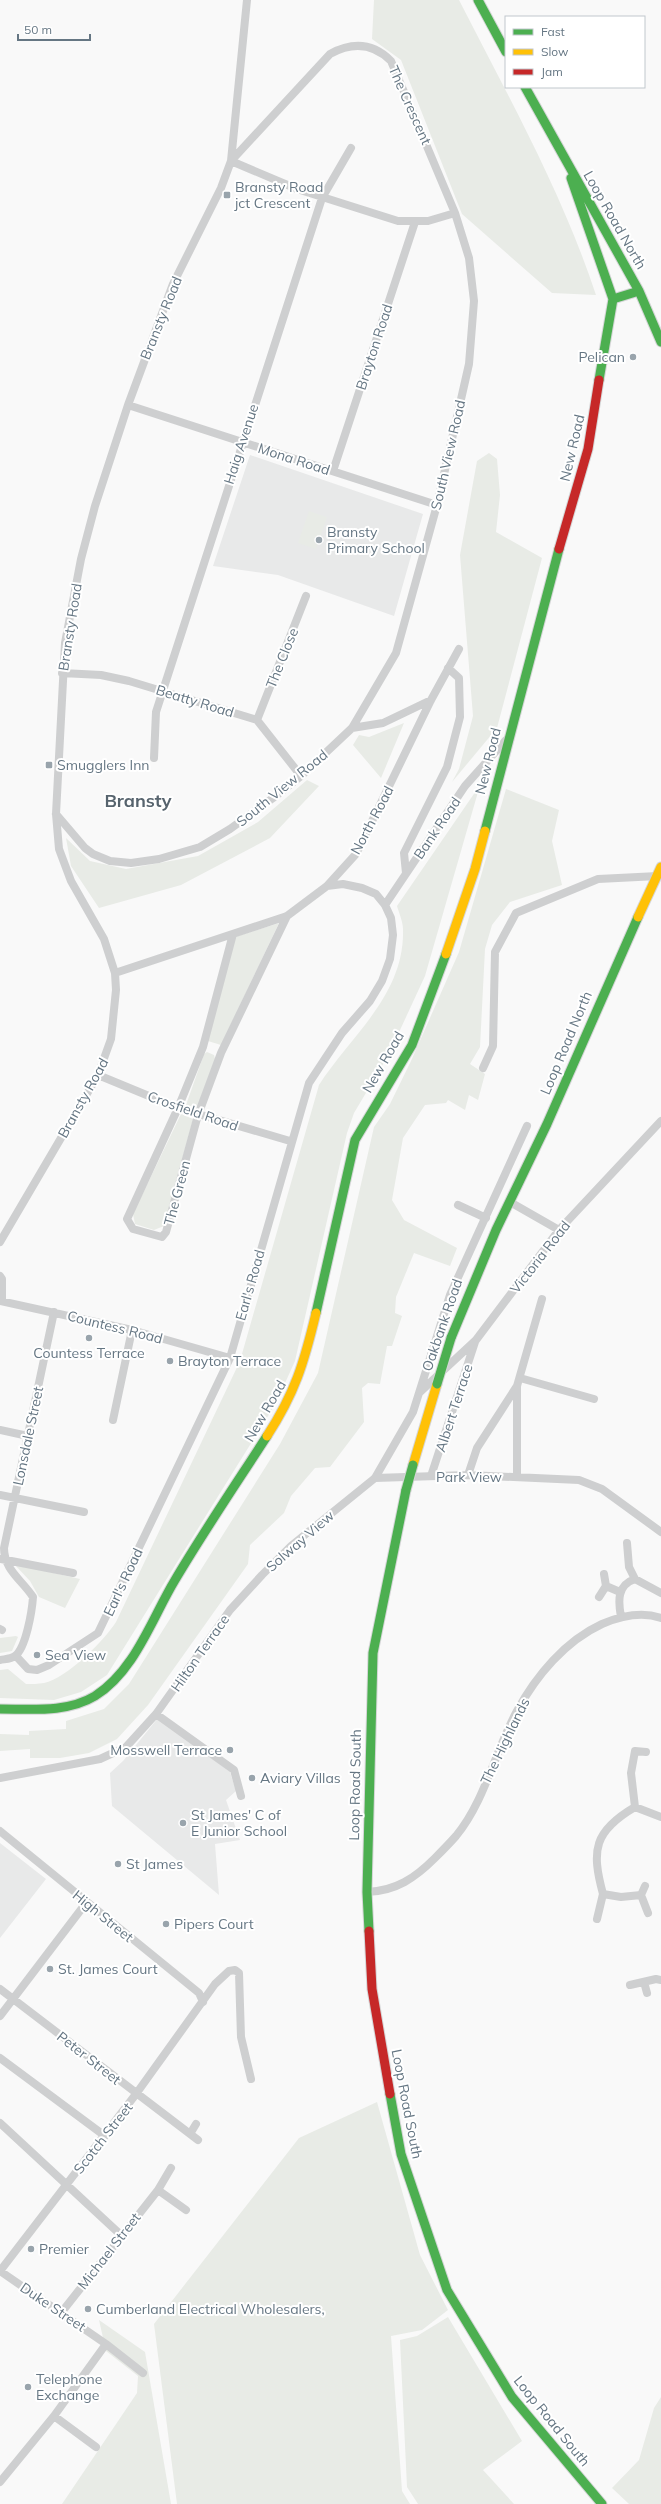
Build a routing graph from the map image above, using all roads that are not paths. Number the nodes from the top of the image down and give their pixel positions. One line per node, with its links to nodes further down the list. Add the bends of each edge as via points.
1 (247, 0): 7 (street, Bransty Road)
2 (478, 0): 3 (main road)
3 (505, 50)
4 (526, 88): 6 (main road)
5 (351, 148): 8 (street)
6 (563, 156): 11 (main road, Loop Road North); 12 (main road, New Road)
7 (231, 161): 8 (street); 9 (street, The Crescent, via 330,54 347,47 367,47 384,54 396,70); 14 (street, Bransty Road, via 221,188 173,284)
8 (322, 198): 10 (street, via 398,221); 15 (street, Haig Avenue)
9 (455, 213): 10 (street, via 438,219); 17 (street, South View Road, via 472,274 474,321 469,364)
10 (415, 222): 16 (street, Brayton Road)
11 (639, 291): 12 (main road); 13 (main road, Loop Road North)
12 (613, 300): 26 (main road, New Road, via 588,449 539,619)
13 (661, 342)
14 (128, 405): 15 (street, Mona Road); 21 (street, Bransty Road, via 95,506 81,559)
15 (242, 442): 16 (street, Mona Road); 22 (street, Haig Avenue)
16 (333, 471): 17 (street, Mona Road)
17 (437, 505): 25 (street, South View Road, via 396,653)
18 (306, 596): 24 (street, The Close)
19 (459, 649): 20 (street, North Road)
20 (448, 668): 23 (street, North Road); 31 (street, via 459,678 460,717 447,768 404,853)
21 (62, 673): 22 (street, Beatty Road, via 101,675); 29 (street, Bransty Road)
22 (163, 691): 24 (street, Beatty Road); 27 (street, Haig Avenue, via 156,719)
23 (431, 700): 25 (street, via 383,723); 32 (street, North Road, via 356,854)
24 (257, 720): 28 (street)
25 (352, 728): 28 (street, South View Road)
26 (509, 737): 31 (street, Bank Road, via 465,786); 85 (main road, New Road, via 475,869 412,1046 354,1140 306,1357 286,1407 130,1657 108,1686 95,1696 71,1706 50,1709)
27 (154, 758)
28 (301, 776): 29 (street, South View Road, via 216,839 159,860 120,862 101,858 84,848)
29 (56, 814): 36 (street, Bransty Road, via 59,849 64,866 104,939)
30 (659, 871): 37 (street, via 598,879 516,913 495,952 493,1046); 44 (main road, Loop Road North)
31 (406, 873): 33 (street, Bank Road)
32 (328, 886): 33 (street, Earl's Road, via 343,884 362,888 376,894); 34 (street, North Road)
33 (385, 905): 43 (street, Earl's Road, via 391,918 393,935 390,959 382,981 370,1001 342,1033 308,1083)
34 (287, 916): 35 (street, North Road); 40 (street, The Green, via 220,1053)
35 (233, 934): 36 (street, North Road); 39 (street, The Green, via 203,1047)
36 (115, 973): 38 (street, Bransty Road, via 114,1021 106,1057)
37 (483, 1068)
38 (98, 1075): 39 (street, Crosfield Road); 48 (street, Bransty Road)
39 (178, 1108): 40 (street, Crosfield Road); 40 (street, The Green, via 127,1219 133,1229 162,1237 166,1232)
40 (198, 1115): 43 (street, Crosfield Road)
41 (661, 1121): 47 (street, Victoria Road)
42 (527, 1126): 46 (street, Oakbank Road)
43 (290, 1142): 55 (street, Earl's Road)
44 (510, 1202): 47 (street); 62 (main road, Loop Road North, bridge, via 451,1338)
45 (458, 1205): 46 (street)
46 (486, 1218): 57 (street, Oakbank Road, via 450,1295)
47 (559, 1230): 54 (street, Victoria Road)
48 (0, 1242)
49 (0, 1276): 51 (street)
50 (542, 1299): 56 (street)
51 (1, 1301): 52 (street, Countess Road)
52 (54, 1312): 53 (street, Countess Road); 61 (street, Lonsdale Street)
53 (132, 1330): 55 (street, Countess Road); 59 (street)
54 (476, 1340): 57 (street, Victoria Road); 64 (street, Albert Terrace)
55 (230, 1358): 83 (street, Earl's Road, via 98,1633 38,1670 28,1669)
56 (518, 1382): 58 (street); 63 (street, via 477,1448); 65 (street)
57 (420, 1393): 66 (street, Oakbank Road, via 413,1412)
58 (594, 1399)
59 (113, 1420)
60 (0, 1430): 61 (street)
61 (28, 1436): 68 (street, Lonsdale Street)
62 (413, 1465): 94 (main road, Loop Road South, bridge, via 373,1653)
63 (468, 1475): 64 (street, Park View); 65 (street, Park View)
64 (432, 1476): 66 (street, Park View)
65 (517, 1477): 70 (street, Park View, via 579,1480 602,1489)
66 (376, 1478): 80 (street, Solway View, via 291,1546)
67 (0, 1495): 68 (street)
68 (14, 1498): 69 (street); 72 (street, Lonsdale Street)
69 (84, 1512)
70 (661, 1532)
71 (626, 1543): 75 (street, via 629,1567)
72 (2, 1559): 73 (street); 83 (street, via 33,1597 27,1632)
73 (73, 1573)
74 (604, 1574): 76 (street)
75 (635, 1579): 77 (street, via 626,1582); 78 (street)
76 (606, 1586): 77 (street); 79 (street)
77 (620, 1592): 81 (street)
78 (661, 1593)
79 (599, 1597)
80 (230, 1610): 86 (street, Hilton Terrace)
81 (621, 1617): 82 (street, The Highlands, via 637,1614); 94 (street, The Highlands, via 594,1628 574,1641 534,1682 516,1712 474,1807 456,1836 419,1874 385,1892)
82 (661, 1618)
83 (16, 1656): 84 (street)
84 (0, 1660)
85 (0, 1709)
86 (156, 1714): 88 (street, Hilton Terrace, via 126,1747 116,1754); 89 (street, via 234,1770)
87 (646, 1752): 90 (street, via 632,1747 631,1773)
88 (0, 1778)
89 (241, 1796)
90 (635, 1807): 91 (street); 95 (street, via 615,1819 598,1841 597,1871)
91 (661, 1818)
92 (0, 1831): 97 (street, High Street)
93 (645, 1886): 96 (street)
94 (367, 1892): 128 (main road, Loop Road South, via 372,1989 401,2154 447,2290 512,2398)
95 (603, 1894): 96 (street, via 621,1897); 99 (street)
96 (641, 1895): 98 (street)
97 (86, 1903): 105 (street); 106 (street, High Street, via 199,1993)
98 (648, 1913)
99 (598, 1919)
100 (661, 1980): 101 (street)
101 (644, 1982): 102 (street); 104 (street)
102 (630, 1985)
103 (0, 1988): 105 (street, Peter Street)
104 (647, 1993)
105 (13, 1999): 107 (street); 110 (street, Peter Street)
106 (203, 2002): 109 (street, Scotch Street, via 215,1984 229,1971 235,1970 239,1973 242,2037); 110 (street, Scotch Street)
107 (0, 2016)
108 (0, 2058): 114 (street)
109 (251, 2079)
110 (136, 2094): 113 (street, Peter Street); 114 (street, Scotch Street)
111 (0, 2123): 117 (street)
112 (196, 2124): 113 (street)
113 (190, 2134): 115 (street, Peter Street)
114 (105, 2136): 117 (street, Scotch Street)
115 (198, 2140)
116 (171, 2168): 118 (street, Michael Street)
117 (66, 2184): 120 (street); 121 (street, Scotch Street)
118 (158, 2190): 119 (street); 120 (street, Michael Street)
119 (186, 2210)
120 (122, 2236): 122 (street, Michael Street)
121 (0, 2271): 122 (street, Duke Street)
122 (61, 2313): 123 (street, Duke Street)
123 (106, 2344): 124 (street, Duke Street); 125 (street)
124 (143, 2373)
125 (54, 2416): 126 (street); 127 (street)
126 (96, 2446)
127 (0, 2482)
128 (602, 2504)

